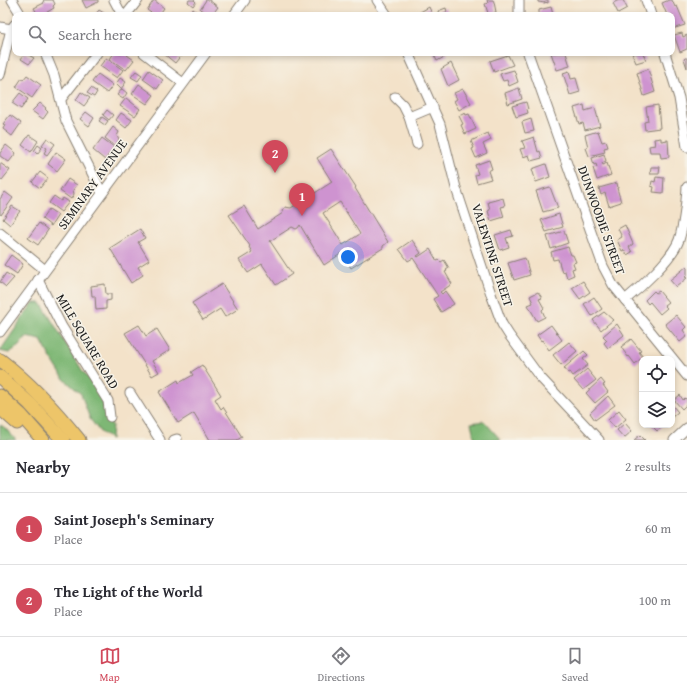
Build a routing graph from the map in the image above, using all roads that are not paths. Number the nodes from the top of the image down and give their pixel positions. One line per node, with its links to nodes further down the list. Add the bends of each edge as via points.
1 (12, 0): 8 (street)
2 (114, 0): 9 (street)
3 (138, 0): 10 (street)
4 (245, 0): 11 (street)
5 (377, 0): 12 (street)
6 (519, 0): 13 (street)
7 (646, 0): 14 (street)
8 (19, 12)
9 (120, 12)
10 (128, 12)
11 (236, 12)
12 (385, 12)
13 (519, 12)
14 (650, 12)
15 (12, 26): 16 (street)
16 (0, 27)
17 (12, 30): 25 (street)
18 (46, 56): 28 (street)
19 (95, 56): 28 (street)
20 (148, 56): 26 (street)
21 (204, 56): 26 (street, SEMINARY AVENUE)
22 (409, 56): 29 (street, VALENTINE STREET)
23 (529, 56): 38 (street, DUNWOODIE STREET, via 602,266)
24 (666, 56): 32 (street, via 679,98)
25 (0, 74)
26 (183, 83): 34 (street, SEMINARY AVENUE)
27 (395, 97): 30 (street)
28 (61, 100): 34 (street, via 66,121)
29 (433, 107): 30 (street); 53 (street, VALENTINE STREET, via 440,124 456,188 502,324 539,376)
30 (409, 117): 31 (street)
31 (417, 144)
32 (687, 147)
33 (687, 187): 38 (street, via 682,228 674,251 644,285)
34 (102, 193): 36 (street, SEMINARY AVENUE)
35 (0, 233): 36 (street)
36 (45, 270): 37 (street, SEMINARY AVENUE)
37 (38, 280): 39 (street, SEMINARY AVENUE); 46 (street, MILE SQUARE ROAD, via 62,327 108,400)
38 (625, 300): 41 (street, DUNWOODIE STREET)
39 (0, 332)
40 (0, 360): 51 (highway, via 44,399)
41 (687, 376)
42 (0, 377): 50 (highway, via 30,404)
43 (130, 393): 52 (street)
44 (0, 396): 49 (highway)
45 (0, 408): 48 (highway)
46 (110, 417)
47 (687, 428): 54 (street)
48 (35, 440)
49 (43, 440)
50 (62, 440)
51 (78, 440)
52 (160, 440)
53 (599, 440)
54 (674, 440)

